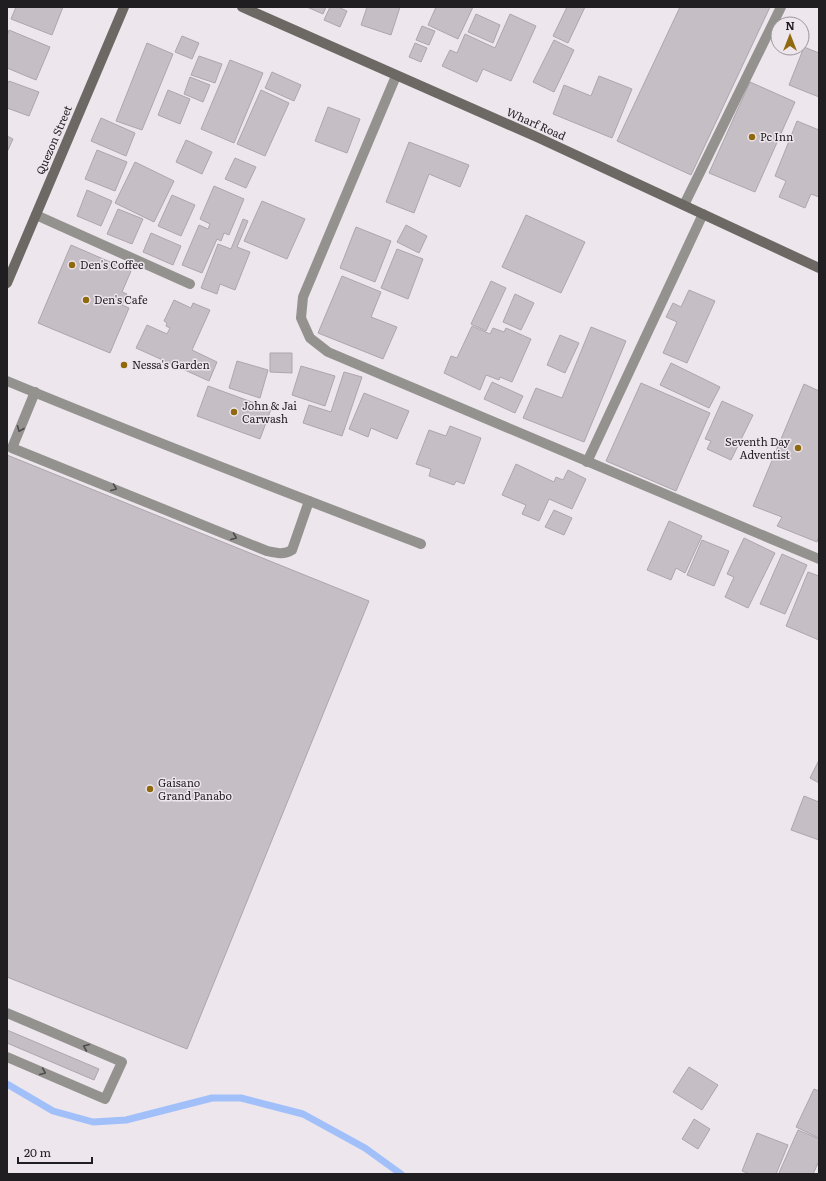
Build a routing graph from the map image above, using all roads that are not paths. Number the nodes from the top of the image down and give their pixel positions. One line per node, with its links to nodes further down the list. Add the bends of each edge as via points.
1 (124, 7): 7 (main road, Quezon Street)
2 (242, 7): 4 (main road, Wharf Road)
3 (781, 7): 5 (street)
4 (396, 76): 5 (main road, Wharf Road, via 539,138); 14 (street, via 303,296 301,318 310,338 328,352)
5 (684, 206): 6 (main road, Wharf Road)
6 (703, 214): 8 (main road, Wharf Road); 14 (street)
7 (36, 215): 9 (main road, Quezon Street); 10 (street)
8 (819, 268)
9 (7, 283)
10 (190, 284)
11 (7, 381): 12 (street)
12 (35, 392): 13 (street, one-way to 13); 15 (street)
13 (10, 447): 15 (street, one-way to 15, via 277,553 292,550)
14 (588, 462): 17 (street)
15 (309, 501): 16 (street)
16 (421, 544)
17 (819, 559)
18 (7, 1013): 19 (street, one-way to 18, via 105,1099 122,1062)
19 (7, 1057)

